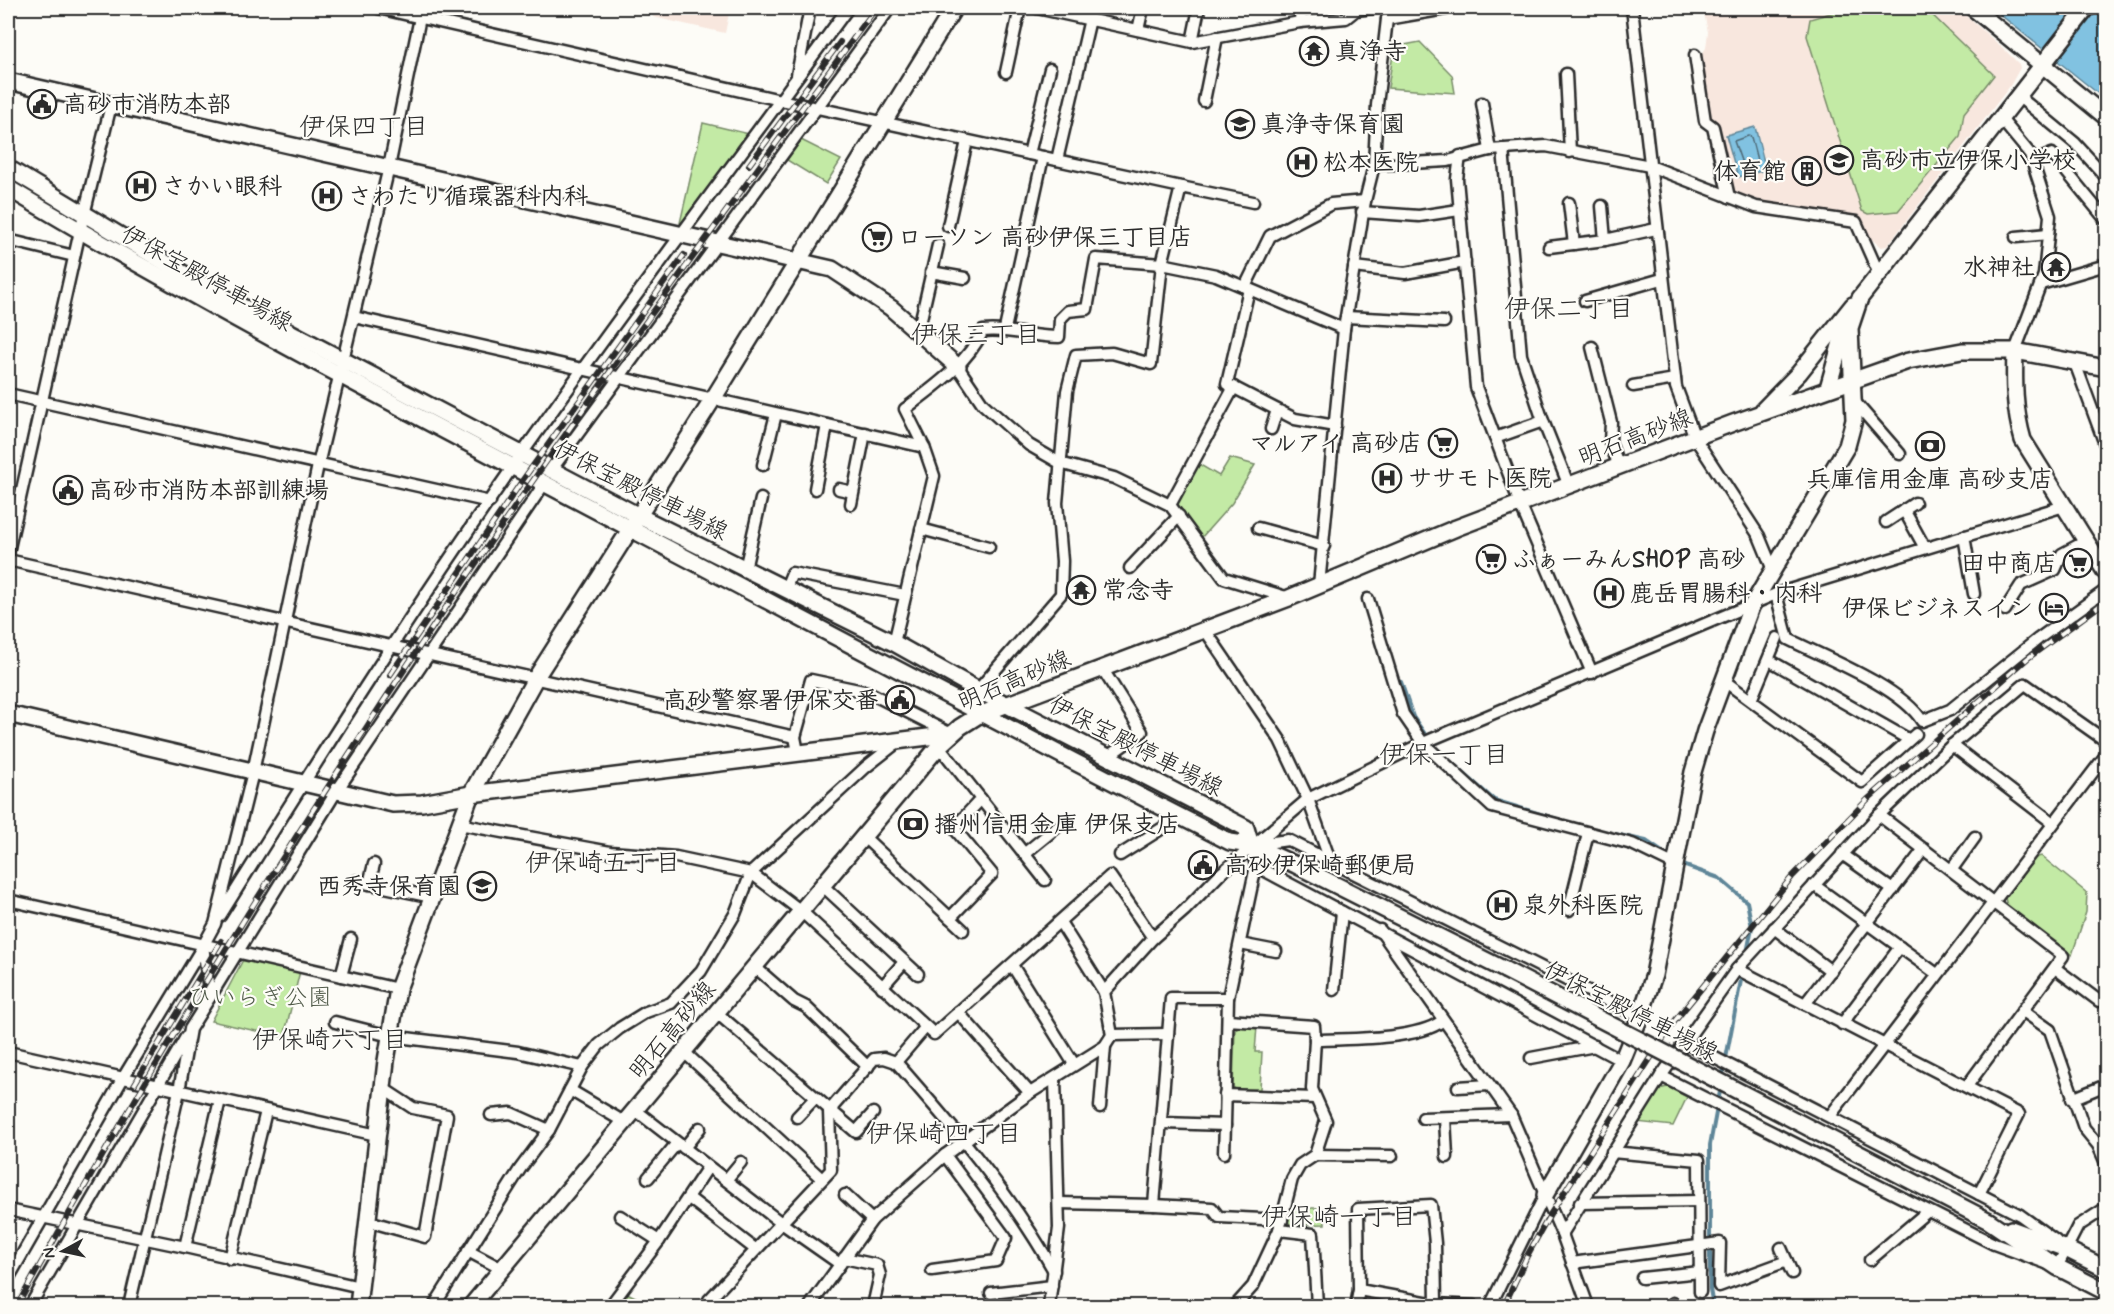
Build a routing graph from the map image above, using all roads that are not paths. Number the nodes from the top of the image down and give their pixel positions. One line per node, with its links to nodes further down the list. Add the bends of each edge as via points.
1 (378, 8): 17 (street)
2 (810, 8): 29 (street)
3 (848, 8): 29 (street)
4 (890, 8): 36 (street)
5 (954, 8): 39 (main road)
6 (1020, 8): 27 (street)
7 (1037, 8): 18 (street)
8 (1143, 8): 21 (street)
9 (1199, 8): 23 (street)
10 (1301, 8): 20 (street)
11 (1373, 8): 20 (street, via 1356,10 1346,18)
12 (1392, 8): 19 (street)
13 (1451, 8): 19 (street)
14 (1632, 8): 50 (street)
15 (1973, 8): 25 (main road)
16 (2087, 8): 25 (main road, 明石高砂線)
17 (421, 12): 32 (street); 51 (street)
18 (1090, 19): 21 (street); 47 (street)
19 (1387, 19): 49 (street)
20 (1300, 22): 22 (street)
21 (1138, 30): 23 (street)
22 (1217, 37): 23 (street); 33 (street)
23 (1192, 42)
24 (1695, 55): 56 (street, via 1705,122 1713,127)
25 (2045, 61): 31 (main road, 明石高砂線); 37 (main road)
26 (1050, 69): 44 (street, via 1041,85)
27 (1006, 72)
28 (1566, 74): 43 (street)
29 (796, 80): 32 (street)
30 (8, 81): 35 (main road)
31 (2018, 96): 38 (main road, 明石高砂線); 53 (street, via 2075,143)
32 (781, 100): 36 (street); 68 (street)
33 (1204, 101)
34 (1482, 103): 42 (street)
35 (111, 105): 51 (main road); 63 (street)
36 (815, 108): 39 (street); 72 (street)
37 (2106, 117)
38 (2001, 119): 48 (street, via 2030,154); 84 (main road, 明石高砂線)
39 (883, 122): 40 (street); 78 (main road)
40 (967, 141): 44 (street); 65 (street)
41 (1503, 149): 42 (street); 43 (street, via 1546,146); 119 (street, via 1521,355)
42 (1490, 150): 45 (street)
43 (1570, 152): 50 (street)
44 (1029, 154): 46 (street)
45 (1460, 156): 49 (street, via 1448,161); 61 (street)
46 (1043, 157): 47 (street); 95 (street)
47 (1057, 160): 54 (street)
48 (2032, 162): 64 (street, via 2052,154); 69 (street, via 2050,216)
49 (1374, 165): 57 (street)
50 (1650, 166): 56 (street); 66 (street)
51 (389, 167): 68 (main road); 91 (street)
52 (8, 168): 63 (main road, 伊保宝殿停車場線)
53 (2106, 177)
54 (1181, 187): 58 (street); 80 (street)
55 (8, 188): 67 (main road, 伊保宝殿停車場線)
56 (1729, 196): 84 (street, via 1756,207 1856,222)
57 (1365, 201): 62 (street); 88 (street, via 1331,204 1270,236)
58 (1253, 202)
59 (1569, 203): 74 (street)
60 (1602, 206): 73 (street)
61 (1460, 210): 62 (street, via 1419,216); 79 (street)
62 (1362, 212): 82 (street)
63 (85, 214): 67 (street); 100 (main road, 伊保宝殿停車場線, via 214,292)
64 (2106, 220)
65 (948, 226)
66 (1656, 229): 73 (street); 86 (street)
67 (80, 231): 77 (street); 105 (main road, 伊保宝殿停車場線)
68 (681, 232): 72 (main road); 104 (street)
69 (2048, 234): 70 (street); 87 (street)
70 (2016, 237)
71 (8, 240): 77 (street)
72 (717, 240): 78 (main road); 106 (street)
73 (1605, 240): 74 (street)
74 (1574, 244): 76 (street)
75 (938, 245): 83 (street)
76 (1549, 247)
77 (74, 256): 115 (street)
78 (798, 259): 97 (main road, via 849,278); 113 (main road)
79 (1465, 262): 82 (street, via 1405,273); 124 (street, via 1476,387)
80 (1162, 264): 88 (street, via 1216,275); 95 (street, via 1096,259 1087,309 1068,311 1060,319 1059,337 1037,337); 130 (street, via 1151,363 1112,353 1076,355 1067,391)
81 (2106, 264): 87 (street)
82 (1354, 267): 92 (street)
83 (931, 272): 85 (street); 97 (street)
84 (1879, 274): 89 (main road, 明石高砂線)
85 (965, 278)
86 (1662, 279): 90 (street); 107 (street)
87 (2041, 284): 99 (street)
88 (1247, 288): 96 (street); 110 (street, via 1227,384)
89 (1860, 298): 94 (main road, 明石高砂線); 118 (main road, 明石高砂線, via 1799,373)
90 (1585, 301)
91 (354, 317): 100 (street); 104 (street)
92 (1346, 317): 93 (street); 96 (street)
93 (1444, 322)
94 (1850, 328): 108 (main road, 明石高砂線); 111 (main road, 明石高砂線, via 1841,342)
95 (1005, 329): 102 (street, via 983,331)
96 (1344, 329): 121 (street)
97 (918, 332): 102 (main road)
98 (1592, 347): 134 (street, via 1611,422 1610,442)
99 (2015, 351): 101 (main road); 108 (main road, via 1933,355); 145 (main road, via 2013,390 2017,419 2024,440)
100 (344, 358): 105 (street); 128 (main road, 伊保宝殿停車場線)
101 (2075, 363): 103 (main road); 127 (street)
102 (958, 367): 126 (street, via 905,410); 130 (street, via 982,404 1029,445)
103 (2106, 368)
104 (583, 370): 106 (street); 128 (street)
105 (339, 376): 131 (street); 133 (main road, 伊保宝殿停車場線)
106 (619, 377): 113 (street); 135 (street)
107 (1675, 379): 109 (street); 125 (street)
108 (1854, 380): 111 (main road, 明石高砂線); 114 (main road)
109 (1633, 386)
110 (1234, 387): 116 (street); 144 (street)
111 (1828, 388): 118 (main road, 明石高砂線)
112 (8, 394): 115 (street)
113 (713, 399): 117 (street); 148 (main road)
114 (1854, 401): 129 (street); 161 (main road, via 1847,446)
115 (42, 402): 131 (street); 157 (street)
116 (1277, 410): 121 (street, via 1295,419); 122 (street)
117 (776, 414): 120 (street); 132 (street)
118 (1759, 414): 125 (main road, 明石高砂線)
119 (1543, 421): 124 (street); 137 (street)
120 (827, 425): 123 (street); 138 (street)
121 (1335, 426): 154 (street)
122 (1271, 429)
123 (865, 433): 126 (street); 139 (street, via 852,498)
124 (1495, 438): 142 (street)
125 (1695, 438): 134 (main road, 明石高砂線); 161 (street, via 1759,536)
126 (924, 447): 151 (street, via 934,476)
127 (2106, 447)
128 (523, 454): 133 (street); 135 (main road, 伊保宝殿停車場線)
129 (1900, 454)
130 (1060, 463): 144 (street, via 1114,478); 184 (street, via 1057,503 1061,594)
131 (318, 465): 141 (street); 173 (street)
132 (763, 465)
133 (513, 467): 136 (main road, 伊保宝殿停車場線); 141 (street)
134 (1619, 467): 137 (main road, 明石高砂線)
135 (552, 470): 148 (main road, 伊保宝殿停車場線)
136 (544, 484): 148 (main road, 伊保宝殿停車場線); 178 (street)
137 (1569, 486): 142 (main road, 明石高砂線)
138 (815, 489)
139 (839, 489)
140 (761, 499): 159 (street)
141 (490, 502): 177 (street)
142 (1520, 504): 163 (main road, 明石高砂線); 181 (street)
143 (1915, 504): 146 (street)
144 (1170, 505): 147 (street)
145 (2064, 506): 152 (street); 153 (main road)
146 (1904, 510): 149 (street); 156 (street)
147 (1179, 516): 160 (street); 169 (street, via 1224,578)
148 (635, 522): 159 (main road, 伊保宝殿停車場線); 182 (main road); 188 (main road, 伊保宝殿停車場線)
149 (1886, 522)
150 (1258, 528): 154 (street)
151 (921, 529): 155 (street); 168 (street)
152 (1964, 536): 156 (street); 167 (street)
153 (2086, 541): 162 (main road); 172 (street, via 2062,554 2055,570 2021,585)
154 (1324, 546): 163 (street)
155 (989, 547)
156 (1925, 548): 166 (street)
157 (8, 552)
158 (8, 560): 173 (street)
159 (745, 568): 164 (main road, 伊保宝殿停車場線)
160 (1130, 568)
161 (1773, 570): 171 (main road)
162 (2106, 573)
163 (1319, 585): 169 (main road, 明石高砂線)
164 (785, 590): 168 (street, via 792,573); 176 (main road, 伊保宝殿停車場線)
165 (2106, 590): 166 (street, via 1950,710 1922,721 1914,709 1870,680 1788,639)
166 (1776, 594): 171 (street)
167 (1974, 594)
168 (906, 595): 176 (street)
169 (1289, 598): 174 (main road, 明石高砂線)
170 (1368, 599): 192 (street, via 1403,714)
171 (1751, 607): 181 (street); 183 (main road)
172 (2005, 610)
173 (285, 621): 177 (street); 198 (street)
174 (1204, 630): 180 (main road, 明石高砂線); 202 (street, via 1280,740)
175 (1777, 638): 179 (street)
176 (894, 643): 184 (main road, 伊保宝殿停車場線)
177 (394, 647): 178 (street); 199 (street)
178 (428, 653): 182 (street); 200 (street)
179 (1769, 660): 185 (street); 185 (street, via 1912,737 1862,782)
180 (1102, 668): 186 (main road, 明石高砂線); 197 (street, via 1143,732)
181 (1592, 673): 192 (street)
182 (535, 679): 193 (street); 201 (main road)
183 (1723, 680): 185 (street); 219 (main road, via 1693,772)
184 (978, 690): 186 (main road, 伊保宝殿停車場線); 188 (street)
185 (1751, 700)
186 (1005, 703): 188 (main road, 明石高砂線); 197 (main road, 伊保宝殿停車場線)
187 (8, 714): 198 (main road)
188 (979, 715): 189 (main road, 明石高砂線); 205 (main road, 伊保宝殿停車場線)
189 (952, 734): 190 (main road); 193 (street, via 867,692 811,680); 195 (main road, 明石高砂線)
190 (899, 741): 193 (main road); 222 (street)
191 (2106, 741): 194 (street, via 2025,684)
192 (1423, 743): 202 (street); 209 (street, via 1492,807)
193 (796, 744): 201 (main road)
194 (1952, 745): 204 (street); 206 (street)
195 (939, 746): 203 (street); 210 (main road, 明石高砂線)
196 (2106, 755): 206 (street)
197 (1107, 757): 212 (main road, 伊保宝殿停車場線, via 1246,828)
198 (253, 772): 199 (main road); 238 (street)
199 (303, 784): 200 (main road); 238 (street)
200 (336, 792): 201 (main road, via 393,804); 248 (street)
201 (471, 794): 207 (main road)
202 (1308, 799): 212 (street); 217 (street)
203 (981, 800): 214 (street); 235 (street, via 954,828 992,874)
204 (1879, 815): 213 (street); 215 (street)
205 (1180, 817): 212 (main road, 伊保宝殿停車場線, via 1230,842); 216 (street)
206 (2053, 823): 231 (street)
207 (459, 824): 222 (street, via 610,852 676,857); 229 (main road)
208 (1056, 828): 214 (street)
209 (1588, 832): 219 (street, via 1632,844); 232 (street)
210 (863, 836): 226 (main road, 明石高砂線); 235 (street)
211 (1975, 837): 221 (street)
212 (1251, 845): 217 (street, via 1288,840); 220 (street); 242 (street); 356 (main road, 伊保宝殿停車場線, bridge, via 1505,970)
213 (1924, 849): 221 (street); 228 (street)
214 (1024, 854): 223 (street)
215 (1842, 854): 227 (street); 228 (street)
216 (1120, 855)
217 (1331, 863): 269 (street)
218 (374, 864): 225 (street)
219 (1675, 865): 269 (main road, via 1654,975)
220 (1256, 866): 234 (street); 244 (street)
221 (1952, 869): 231 (street)
222 (751, 873): 233 (street); 291 (street, via 735,914 700,971 671,1003 646,1012 599,1045)
223 (1045, 880)
224 (356, 881): 225 (street)
225 (369, 884): 229 (street)
226 (822, 885): 233 (main road, 明石高砂線); 249 (street)
227 (1814, 885): 237 (street); 239 (street)
228 (1893, 890): 237 (street)
229 (432, 897): 259 (main road)
230 (8, 900): 245 (street)
231 (1993, 900): 252 (street, via 2063,956); 256 (street)
232 (1569, 910)
233 (801, 911): 251 (main road, 明石高砂線); 258 (street)
234 (1342, 912): 241 (street); 260 (street)
235 (950, 918): 240 (street)
236 (1060, 922): 242 (street, via 1110,876); 250 (street); 261 (street)
237 (1867, 923): 246 (street); 254 (street)
238 (216, 924): 245 (street)
239 (1774, 928): 253 (street); 254 (street)
240 (963, 930)
241 (1380, 930): 271 (street); 283 (street)
242 (1153, 938): 261 (street)
243 (351, 939): 257 (street)
244 (1240, 944): 247 (street); 263 (street)
245 (203, 946): 248 (street); 262 (street); 293 (street)
246 (1900, 947): 256 (street); 273 (street)
247 (1276, 951)
248 (237, 952): 257 (street); 262 (street)
249 (904, 962): 255 (street); 258 (street)
250 (1012, 965): 268 (street); 289 (street)
251 (755, 967): 267 (main road, 明石高砂線); 290 (street, via 806,1007)
252 (2055, 968): 264 (street); 266 (street)
253 (1737, 969): 265 (street); 280 (street)
254 (1831, 970): 265 (street)
255 (918, 974)
256 (1937, 974): 281 (street)
257 (341, 976): 259 (street)
258 (882, 987): 274 (street)
259 (398, 989): 278 (main road)
260 (1334, 990)
261 (1104, 992): 277 (street)
262 (210, 996): 275 (street)
263 (1228, 998): 270 (street); 276 (street, via 1171,998)
264 (2099, 1001)
265 (1805, 1004): 273 (street)
266 (2023, 1011): 298 (street); 307 (street, via 2050,1030)
267 (717, 1012): 284 (main road, 明石高砂線); 305 (street)
268 (958, 1012): 274 (street, via 934,1034); 303 (street)
269 (1640, 1017): 287 (main road)
270 (1228, 1020): 279 (street, via 1314,1026); 304 (street)
271 (1442, 1020): 279 (street, via 1404,1034); 295 (street)
272 (335, 1022): 278 (street)
273 (1842, 1024): 281 (street)
274 (925, 1028): 288 (street)
275 (190, 1029): 297 (street); 302 (street)
276 (1168, 1034): 277 (street); 321 (street)
277 (1112, 1035): 282 (street)
278 (390, 1036): 291 (street, via 518,1052); 300 (main road)
279 (1315, 1040): 306 (street)
280 (1684, 1042): 292 (street); 316 (street)
281 (1883, 1044): 298 (street); 316 (street)
282 (1105, 1046): 289 (street); 309 (street)
283 (1595, 1046): 286 (street); 287 (street)
284 (684, 1052): 310 (main road, 明石高砂線); 339 (street)
285 (8, 1053): 293 (street)
286 (1531, 1058)
287 (1622, 1061): 343 (main road)
288 (896, 1062): 290 (street, via 874,1059); 326 (street)
289 (1074, 1064): 294 (street)
290 (868, 1067): 312 (street)
291 (582, 1068): 301 (street)
292 (1661, 1076): 329 (street); 351 (street)
293 (123, 1078): 297 (street); 353 (street)
294 (1055, 1078): 303 (street); 346 (street)
295 (1489, 1085): 299 (street); 315 (street)
296 (2106, 1085): 307 (street)
297 (157, 1086): 302 (street); 359 (street)
298 (1967, 1086): 341 (street, via 2019,1114)
299 (1458, 1087)
300 (384, 1089): 325 (main road); 355 (street, via 413,1108 447,1115 425,1238)
301 (570, 1090): 320 (street); 324 (street)
302 (179, 1091): 308 (street); 361 (street)
303 (1030, 1093): 326 (street)
304 (1226, 1095): 306 (street); 322 (street)
305 (815, 1098): 312 (street); 317 (street)
306 (1314, 1098): 332 (street, via 1326,1121)
307 (2072, 1099): 327 (street, via 2084,1128)
308 (220, 1100): 311 (street); 364 (street)
309 (1100, 1107)
310 (634, 1109): 320 (main road, 明石高砂線); 328 (street)
311 (266, 1111): 325 (street); 369 (street)
312 (829, 1111): 313 (street, via 856,1132); 339 (street, via 831,1170)
313 (873, 1113)
314 (491, 1115): 324 (street, via 511,1113)
315 (1511, 1115): 319 (street); 343 (street)
316 (1830, 1116): 341 (street)
317 (797, 1117)
318 (1423, 1118): 319 (street)
319 (1445, 1118): 334 (street)
320 (624, 1122): 375 (main road, 明石高砂線)
321 (1163, 1122): 322 (street); 348 (street)
322 (1225, 1125): 330 (street)
323 (700, 1128): 328 (street)
324 (549, 1130): 368 (street, via 519,1169)
325 (377, 1135): 355 (main road)
326 (964, 1139): 331 (street); 378 (street)
327 (2102, 1143): 336 (street)
328 (680, 1146): 337 (street); 338 (street)
329 (1612, 1152): 345 (street, via 1699,1160); 347 (street)
330 (1224, 1154)
331 (945, 1155): 354 (street); 377 (street, via 1006,1238 996,1261)
332 (1315, 1155): 333 (street); 358 (street, via 1295,1172)
333 (1392, 1156)
334 (1447, 1158)
335 (741, 1162): 340 (street)
336 (2106, 1163)
337 (708, 1167): 340 (street); 344 (street)
338 (648, 1178)
339 (822, 1179): 357 (street)
340 (726, 1180): 357 (street)
341 (1979, 1194): 367 (street, via 2020,1215)
342 (845, 1195): 354 (street)
343 (1545, 1195): 360 (street); 404 (street)
344 (689, 1198): 362 (street); 366 (street)
345 (1699, 1202): 347 (street); 363 (street)
346 (1059, 1203): 348 (street); 378 (street)
347 (1580, 1203): 360 (street)
348 (1154, 1205): 358 (street, via 1212,1208 1219,1217)
349 (2106, 1208): 367 (street, via 2078,1226)
350 (8, 1210): 353 (street)
351 (1928, 1211): 370 (street); 374 (street, via 1994,1244)
352 (620, 1216): 362 (street)
353 (42, 1218): 359 (street); 382 (street)
354 (872, 1220): 371 (street)
355 (368, 1221): 384 (main road)
356 (1989, 1221): 367 (main road, 伊保宝殿停車場線); 374 (main road, 伊保宝殿停車場線)
357 (780, 1222): 366 (street); 371 (street)
358 (1281, 1225): 400 (street, via 1253,1286); 401 (street, via 1312,1234)
359 (75, 1226): 361 (street); 390 (street)
360 (1562, 1234): 373 (street)
361 (143, 1238): 364 (street); 391 (street)
362 (659, 1241): 395 (street)
363 (1700, 1244): 372 (street, via 1720,1244 1719,1286); 373 (street); 379 (street)
364 (185, 1247): 369 (street)
365 (1781, 1248): 372 (street)
366 (755, 1249): 396 (street)
367 (2066, 1249): 374 (street); 376 (main road, 伊保宝殿停車場線)
368 (468, 1251): 375 (street); 393 (street)
369 (230, 1259): 384 (street)
370 (1870, 1260)
371 (842, 1261): 397 (street); 398 (street, via 877,1265 880,1275)
372 (1787, 1261): 380 (street)
373 (1572, 1263): 405 (street)
374 (2057, 1267): 387 (main road, 伊保宝殿停車場線)
375 (502, 1269): 394 (main road, 明石高砂線)
376 (2106, 1269)
377 (932, 1270)
378 (1054, 1271): 383 (street)
379 (1700, 1272): 381 (street); 386 (street)
380 (1792, 1273)
381 (1642, 1278)
382 (8, 1279)
383 (1052, 1286): 388 (street); 399 (street)
384 (360, 1287): 392 (main road)
385 (1359, 1290): 389 (street); 389 (street, via 1358,1209 1431,1205); 402 (street)
386 (1700, 1292)
387 (2106, 1292)
388 (991, 1293)
389 (1436, 1304): 403 (street)
390 (30, 1306)
391 (129, 1306)
392 (358, 1306)
393 (434, 1306)
394 (471, 1306)
395 (610, 1306)
396 (706, 1306)
397 (810, 1306)
398 (873, 1306)
399 (1049, 1306)
400 (1235, 1306)
401 (1317, 1306)
402 (1356, 1306)
403 (1474, 1306)
404 (1490, 1306)
405 (1588, 1306)

